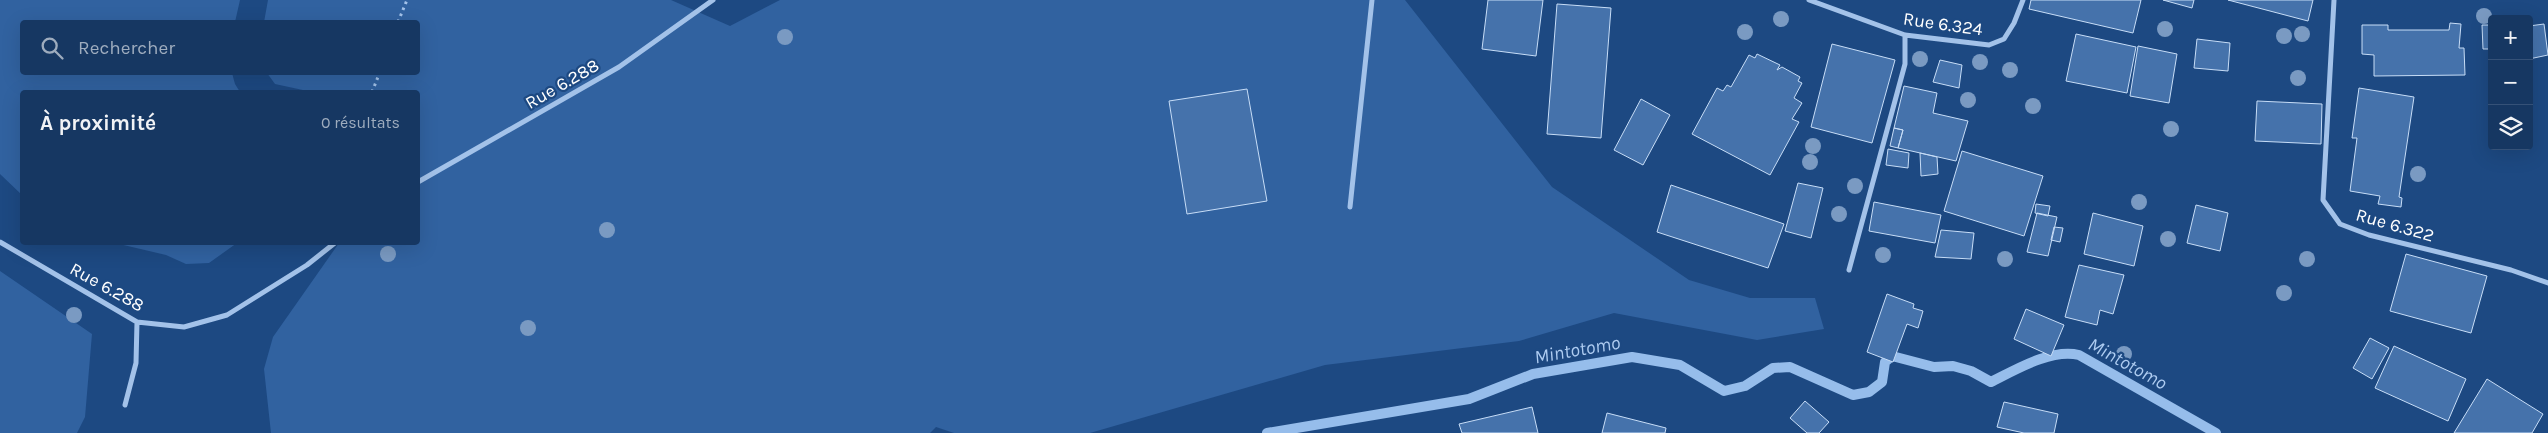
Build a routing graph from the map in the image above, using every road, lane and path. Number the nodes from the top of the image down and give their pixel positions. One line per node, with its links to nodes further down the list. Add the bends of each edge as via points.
1 (407, 0): 7 (path)
2 (713, 0): 11 (street, Rue 6.288, via 618,67)
3 (1372, 0): 12 (street)
4 (1809, 0): 8 (street, Rue 6.324)
5 (2023, 0): 8 (street, Rue 6.324, via 2004,39 1989,44)
6 (2334, 0): 16 (street, Rue 6.322, via 2323,200 2340,224 2369,235 2512,270)
7 (399, 20)
8 (1905, 35): 15 (street, via 1905,64)
9 (379, 75): 10 (path)
10 (373, 90)
11 (420, 181)
12 (1350, 207)
13 (0, 242): 17 (street, Rue 6.288)
14 (332, 245): 17 (street, Rue 6.288, via 307,265 228,315 184,327)
15 (1849, 270)
16 (2548, 283)
17 (137, 322): 18 (street, via 136,362)
18 (125, 405)

